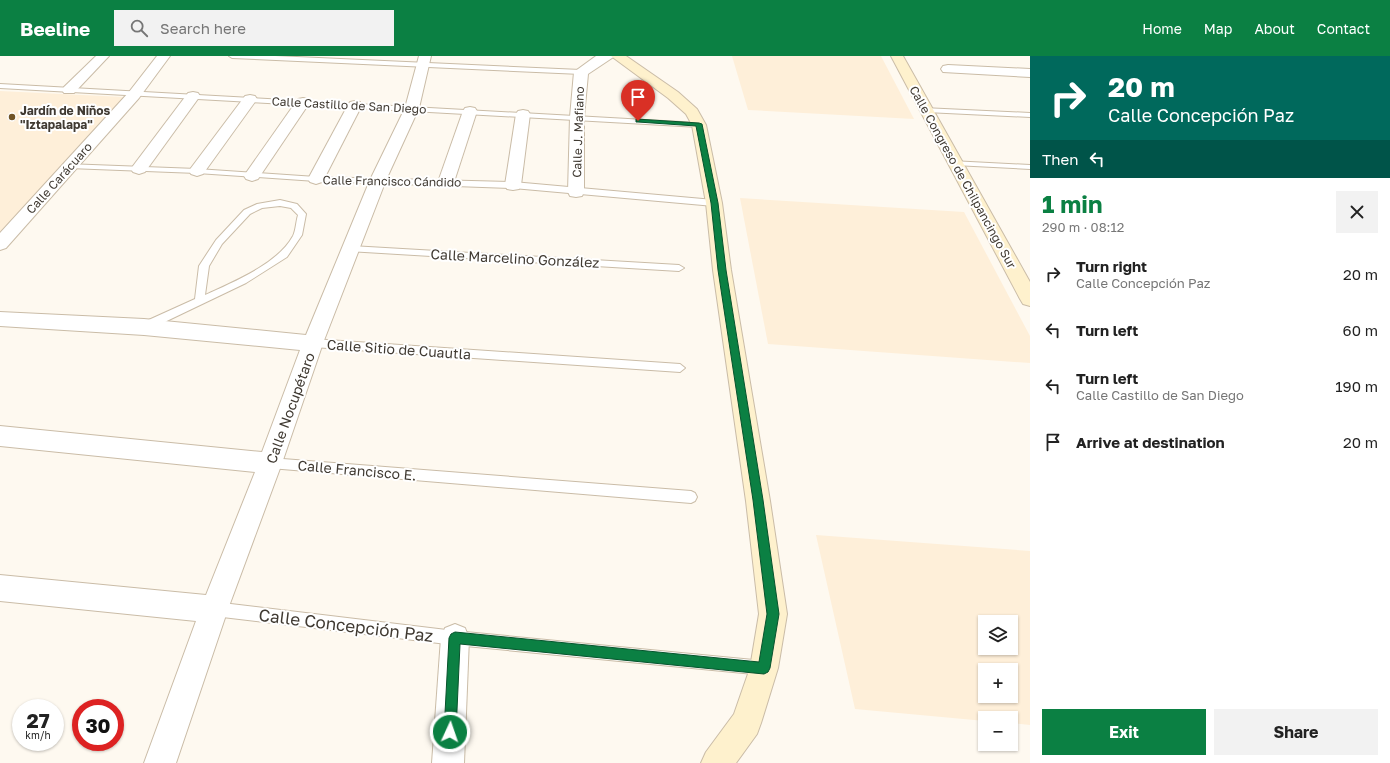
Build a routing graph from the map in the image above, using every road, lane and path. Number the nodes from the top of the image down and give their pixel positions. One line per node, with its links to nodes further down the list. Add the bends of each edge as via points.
1 (103, 56): 12 (street)
2 (164, 56): 13 (street, Calle Carácuaro)
3 (232, 56): 7 (lane)
4 (609, 56): 9 (street)
5 (617, 56): 24 (street, via 673,95 692,112)
6 (897, 56): 19 (street, Calle Congreso de Chilpancingo Sur)
7 (424, 60): 9 (lane); 18 (street, Calle Nocupétaro)
8 (948, 69): 10 (street)
9 (581, 72): 23 (street, Calle J. Mafiano)
10 (1030, 73)
11 (0, 86): 12 (lane, Calle Castillo de San Diego)
12 (69, 90): 13 (lane, Calle Castillo de San Diego)
13 (134, 95): 14 (lane, Calle Castillo de San Diego); 26 (street, Calle Carácuaro)
14 (193, 96): 15 (lane, Calle Castillo de San Diego); 28 (street)
15 (250, 99): 16 (lane, Calle Castillo de San Diego); 29 (street)
16 (303, 102): 17 (lane, Calle Castillo de San Diego); 30 (street)
17 (355, 105): 18 (lane, Calle Castillo de San Diego); 31 (street)
18 (412, 108): 20 (lane, Calle Castillo de San Diego); 32 (street, Calle Nocupétaro)
19 (926, 110): 22 (lane); 25 (street, Calle Congreso de Chilpancingo Sur)
20 (470, 111): 21 (lane, Calle Castillo de San Diego); 33 (street)
21 (522, 114): 23 (lane, Calle Castillo de San Diego); 34 (street)
22 (1030, 115)
23 (577, 117): 24 (lane, Calle Castillo de San Diego); 35 (street, Calle J. Mafiano)
24 (699, 124): 36 (street)
25 (954, 163): 27 (lane); 40 (street, Calle Congreso de Chilpancingo Sur)
26 (69, 166): 28 (lane, Calle Francisco Cándido); 37 (street, Calle Carácuaro)
27 (1030, 167)
28 (139, 169): 29 (lane, Calle Francisco Cándido)
29 (197, 171): 30 (lane, Calle Francisco Cándido)
30 (252, 176): 31 (lane, Calle Francisco Cándido)
31 (316, 180): 32 (lane, Calle Francisco Cándido)
32 (378, 180): 33 (lane, Calle Francisco Cándido); 38 (street, Calle Nocupétaro)
33 (446, 182): 34 (lane, Calle Francisco Cándido)
34 (513, 185): 35 (lane, Calle Francisco Cándido)
35 (576, 192): 36 (lane, Calle Francisco Cándido)
36 (714, 203): 52 (street, via 773,614)
37 (0, 244)
38 (351, 249): 39 (lane, Calle Marcelino González); 44 (street, Calle Nocupétaro)
39 (679, 268)
40 (1030, 299)
41 (199, 302): 41 (lane, via 243,282 284,255 298,235 302,214 294,206 280,203 260,206 247,212 219,242 204,266); 43 (lane)
42 (0, 319): 43 (street, Calle Sitio de Cuautla)
43 (144, 327): 44 (street, Calle Sitio de Cuautla)
44 (313, 343): 45 (lane, Calle Sitio de Cuautla); 47 (street, Calle Nocupétaro)
45 (680, 368)
46 (0, 436): 47 (street, Calle Francisco E.)
47 (270, 463): 48 (lane, Calle Francisco E.); 50 (street, Calle Nocupétaro)
48 (691, 497)
49 (0, 588): 50 (street, Calle Concepción Paz)
50 (214, 609): 51 (lane, Calle Concepción Paz); 53 (street, Calle Nocupétaro)
51 (455, 638): 52 (lane, Calle Concepción Paz); 54 (street)
52 (764, 668): 55 (street, via 746,723)
53 (160, 763)
54 (448, 763)
55 (717, 763)

